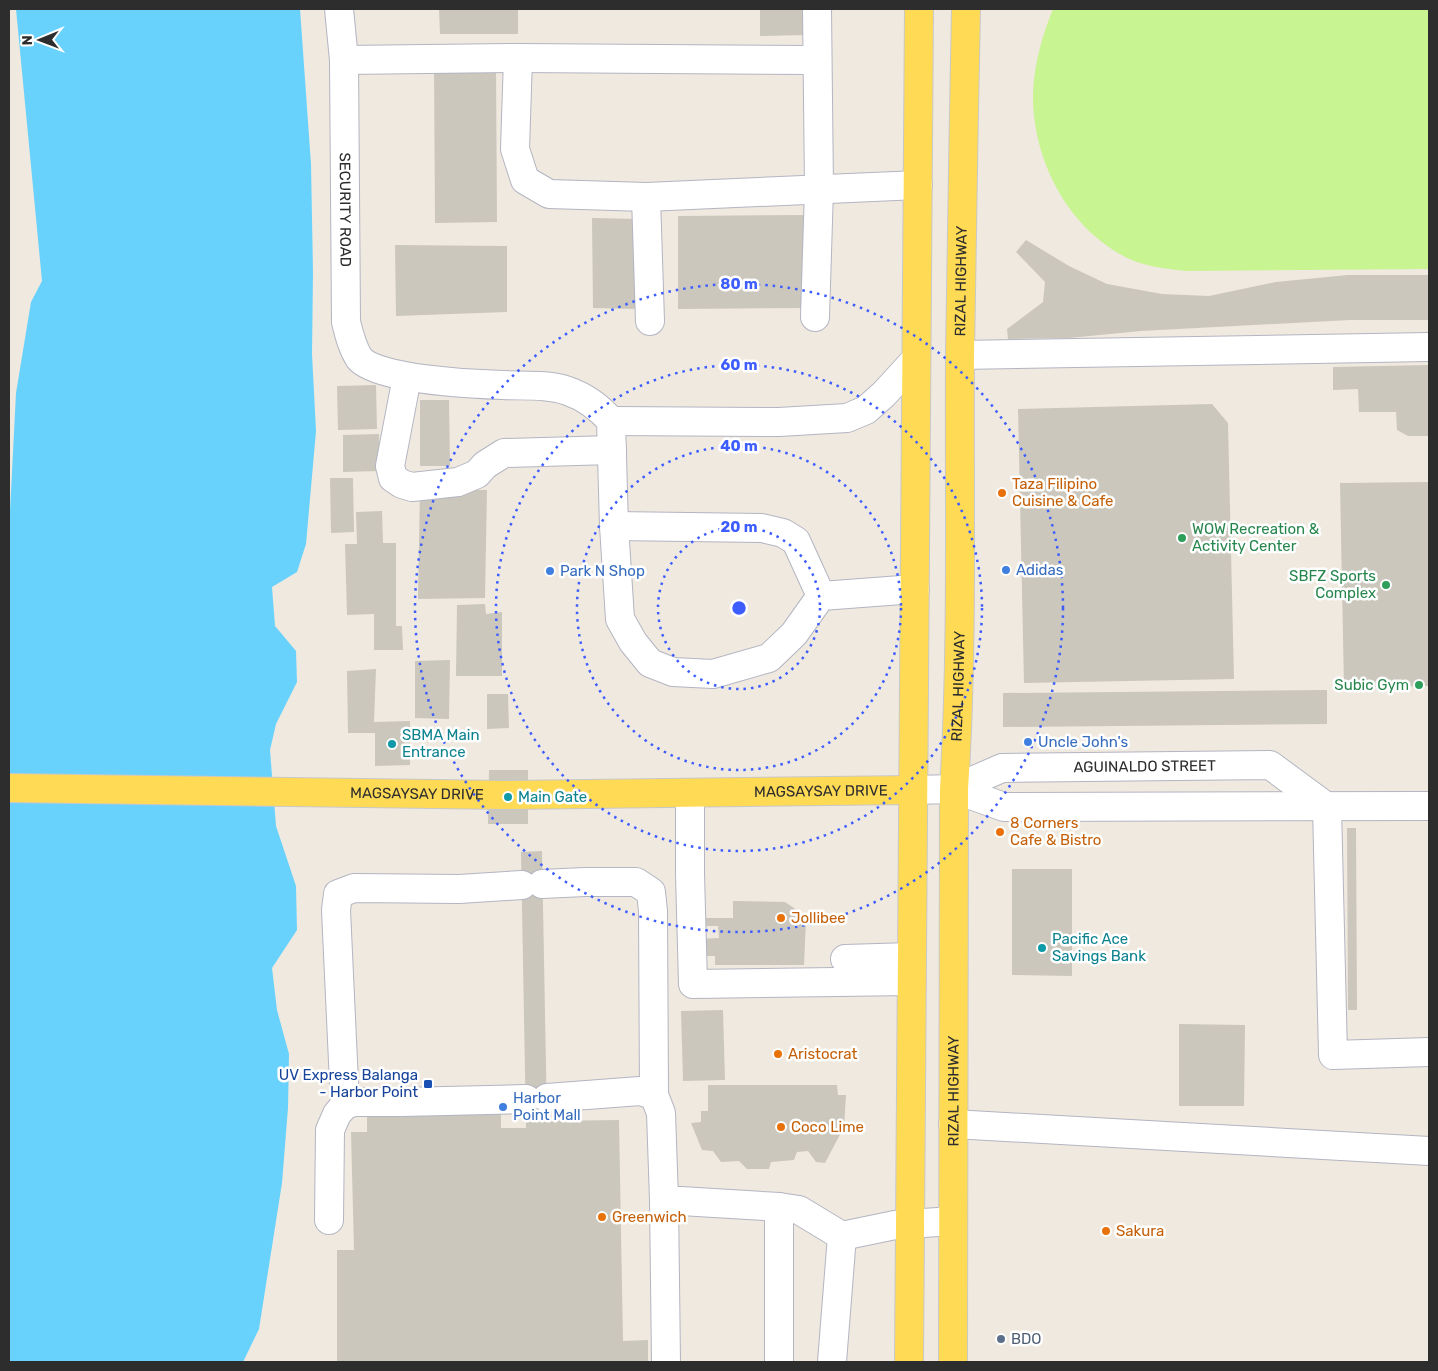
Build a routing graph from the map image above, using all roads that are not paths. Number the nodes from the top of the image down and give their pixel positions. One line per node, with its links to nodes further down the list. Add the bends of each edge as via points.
1 (339, 9): 6 (street, SECURITY ROAD)
2 (817, 9): 7 (street)
3 (919, 9): 8 (main road)
4 (966, 9): 14 (main road, RIZAL HIGHWAY)
5 (518, 58): 6 (street); 7 (street); 10 (street, via 515,150 525,180 549,194)
6 (344, 60): 16 (street, SECURITY ROAD, via 346,322 360,359 379,370)
7 (817, 60): 9 (street)
8 (918, 185): 9 (street); 15 (main road)
9 (818, 189): 10 (street); 11 (street)
10 (646, 196): 12 (street)
11 (815, 317)
12 (650, 321)
13 (1429, 347): 14 (street)
14 (960, 355): 23 (main road, RIZAL HIGHWAY)
15 (916, 359): 17 (street, via 866,410 847,418 779,422); 20 (main road)
16 (407, 377): 17 (street, SECURITY ROAD, via 549,387 588,400); 18 (street, via 390,466 393,478 402,484 458,482 477,474 504,454)
17 (611, 421): 18 (street)
18 (612, 450): 19 (street)
19 (614, 526): 21 (street, via 762,528 783,533 796,541); 21 (street, via 620,619 650,663 673,672 714,674 769,658 794,634)
20 (915, 589): 21 (street); 24 (main road)
21 (821, 596)
22 (9, 788): 25 (main road, MAGSAYSAY DRIVE, via 506,795)
23 (954, 789): 24 (street, AGUINALDO STREET); 27 (street, AGUINALDO STREET, via 1004,808); 27 (street, AGUINALDO STREET, via 1002,768 1270,765); 33 (main road, RIZAL HIGHWAY)
24 (913, 790): 25 (main road, MAGSAYSAY DRIVE); 29 (main road)
25 (690, 793): 29 (street, via 693,984)
26 (1429, 806): 27 (street, AGUINALDO STREET)
27 (1327, 807): 30 (street, via 1333,1055)
28 (845, 959): 29 (street)
29 (911, 969): 39 (main road)
30 (1429, 1052)
31 (654, 1095): 32 (street, via 640,1091 536,1099 354,1102); 32 (street, via 654,911 651,892 636,882 459,889 354,888 338,894 336,910); 35 (street, via 662,1113)
32 (345, 1105): 37 (street, via 330,1130)
33 (953, 1124): 34 (street); 38 (main road, RIZAL HIGHWAY)
34 (1429, 1151)
35 (664, 1200): 36 (street); 41 (street)
36 (779, 1207): 40 (street, via 799,1210); 42 (street)
37 (329, 1220)
38 (952, 1221): 39 (street); 45 (main road, RIZAL HIGHWAY)
39 (911, 1223): 40 (street); 44 (main road)
40 (842, 1236): 43 (street)
41 (666, 1362)
42 (779, 1362)
43 (832, 1362)
44 (909, 1362)
45 (953, 1362)

